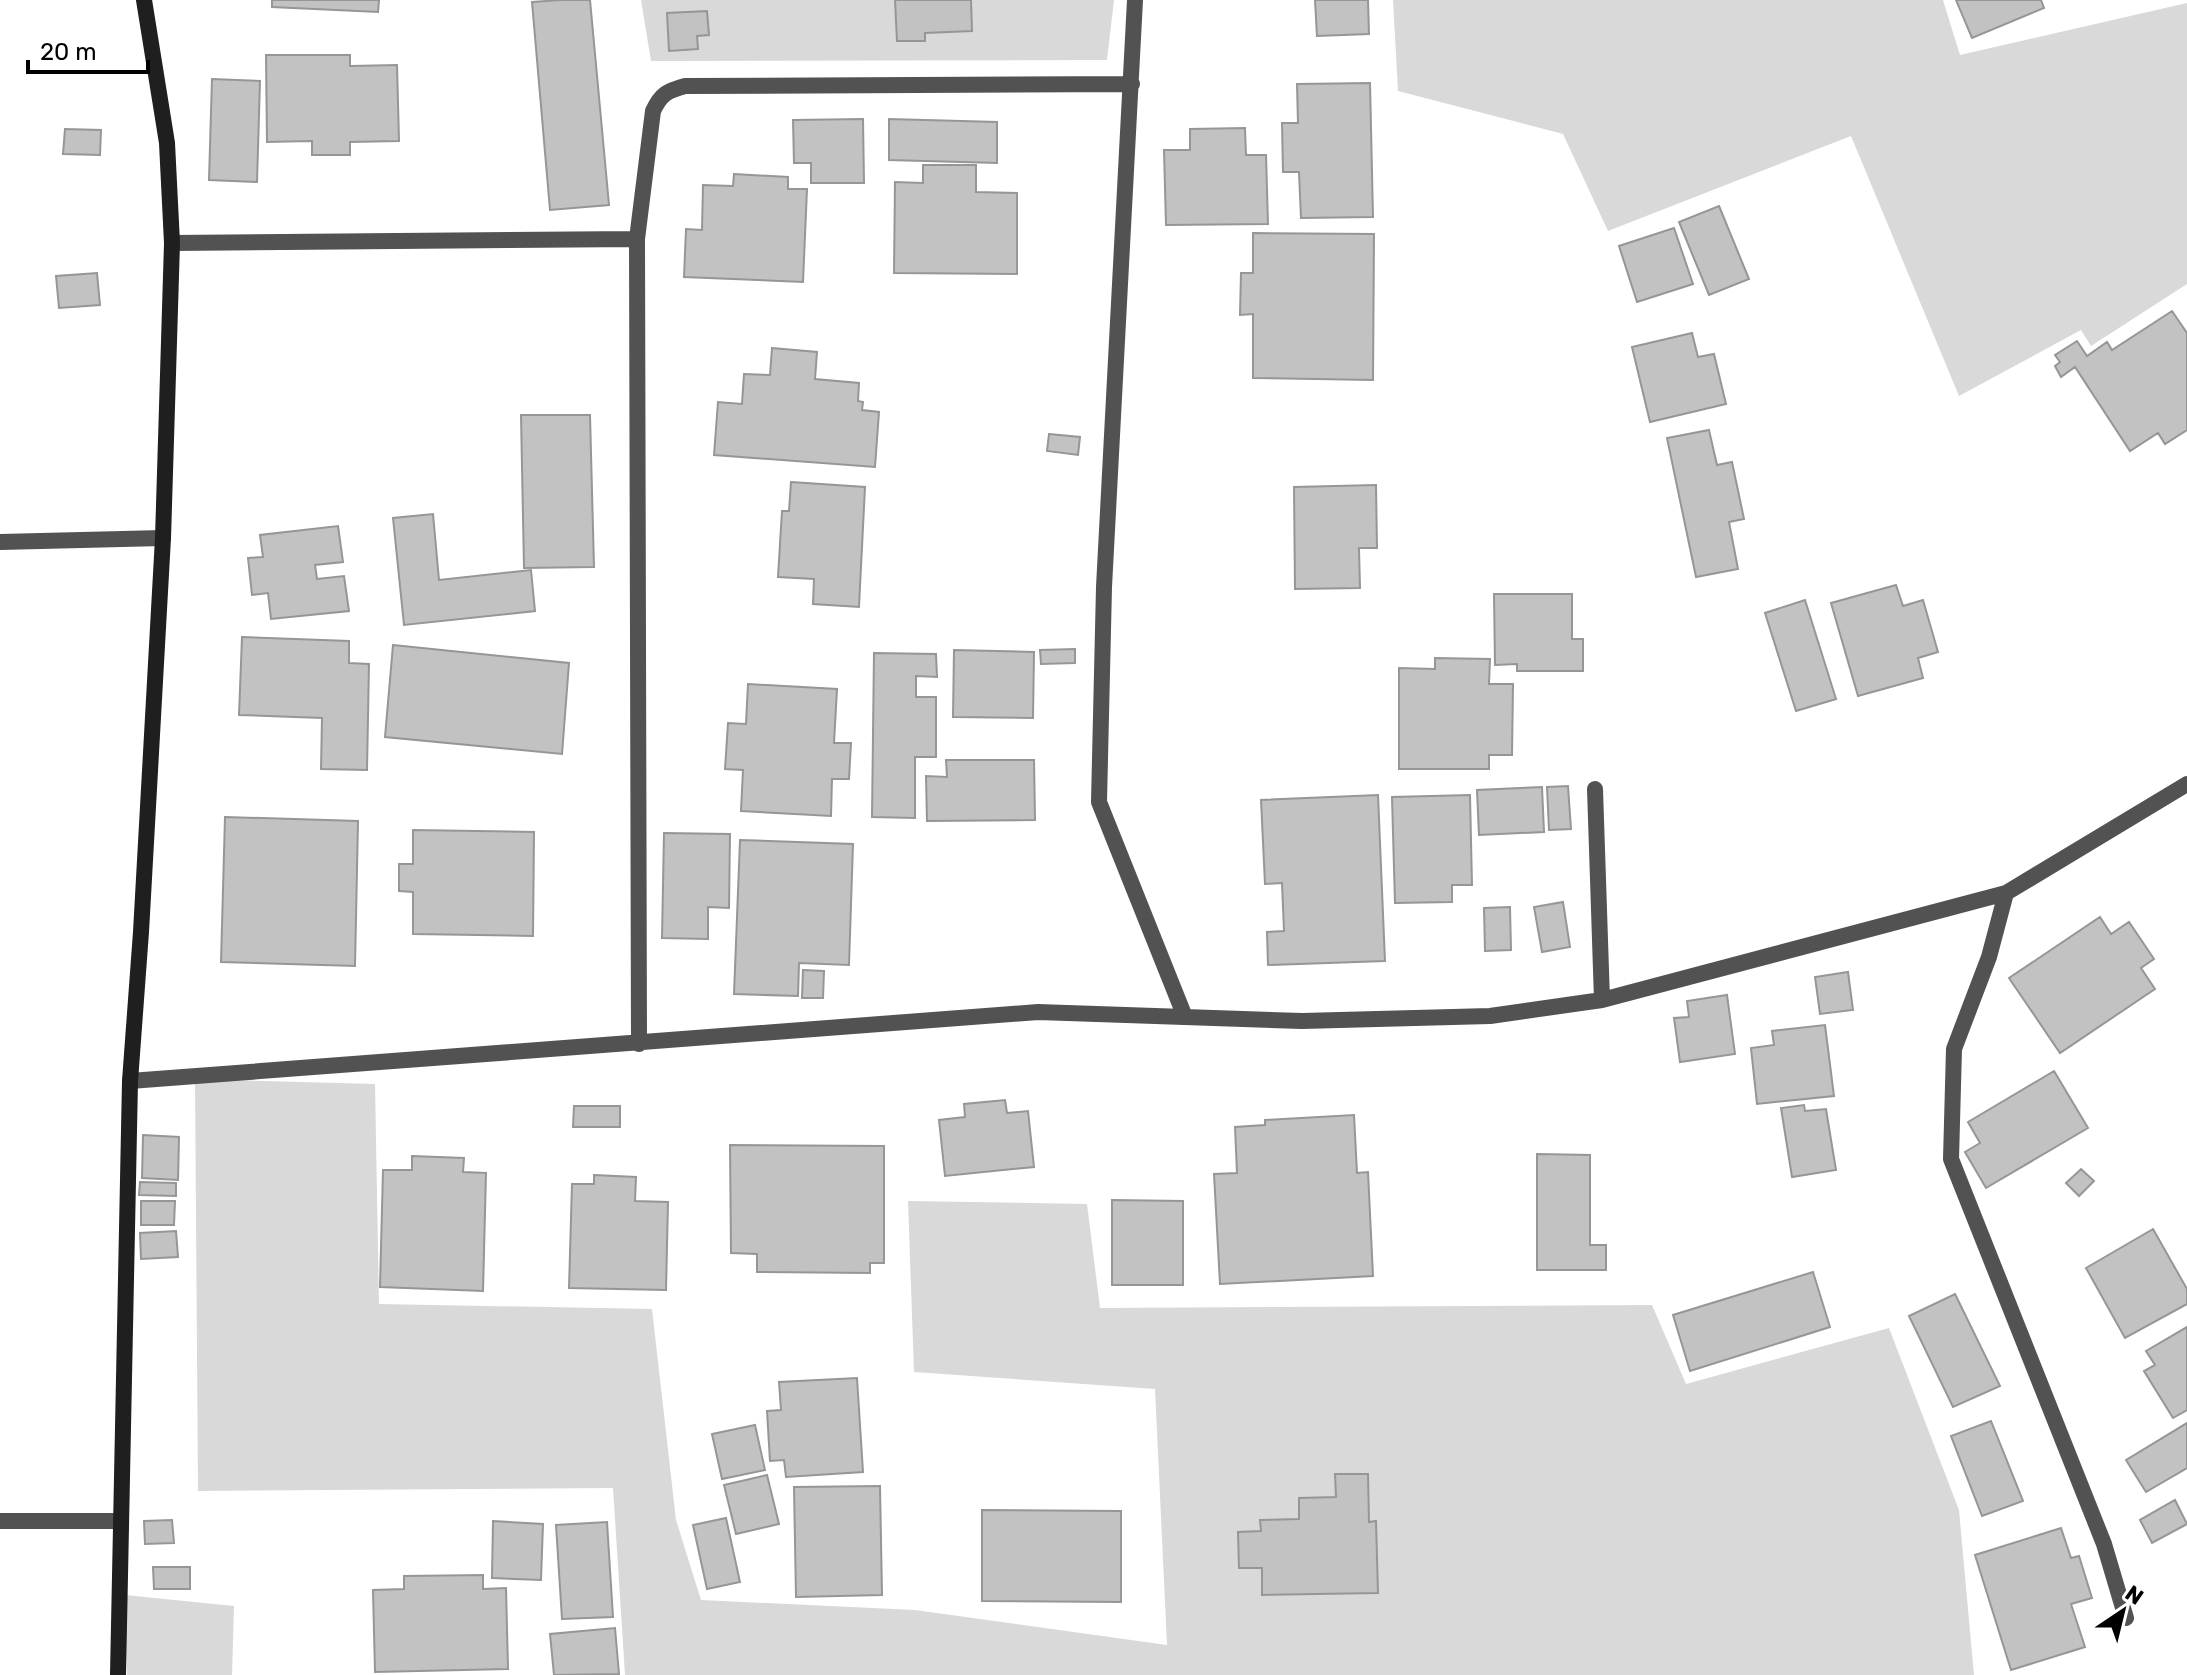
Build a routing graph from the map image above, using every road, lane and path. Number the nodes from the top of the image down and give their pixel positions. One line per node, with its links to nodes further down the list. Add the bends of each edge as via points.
1 (144, 0): 5 (street, via 167,143)
2 (1135, 0): 3 (street)
3 (1132, 84): 4 (street, via 685,86 667,91 653,111); 12 (street, via 1104,587 1099,802)
4 (637, 239): 5 (street); 13 (street)
5 (172, 243): 6 (street)
6 (163, 538): 7 (street); 14 (street)
7 (0, 542)
8 (2187, 784): 10 (street)
9 (1595, 789): 11 (street)
10 (2006, 893): 11 (street); 17 (street, via 1989,957 1954,1049 1951,1159 2104,1544)
11 (1602, 1000): 12 (street, via 1490,1016 1302,1021)
12 (1185, 1017): 13 (street, via 1038,1012)
13 (639, 1044): 14 (street)
14 (130, 1081): 16 (street)
15 (0, 1521): 16 (street)
16 (119, 1521): 18 (street)
17 (2126, 1618)
18 (118, 1675)

